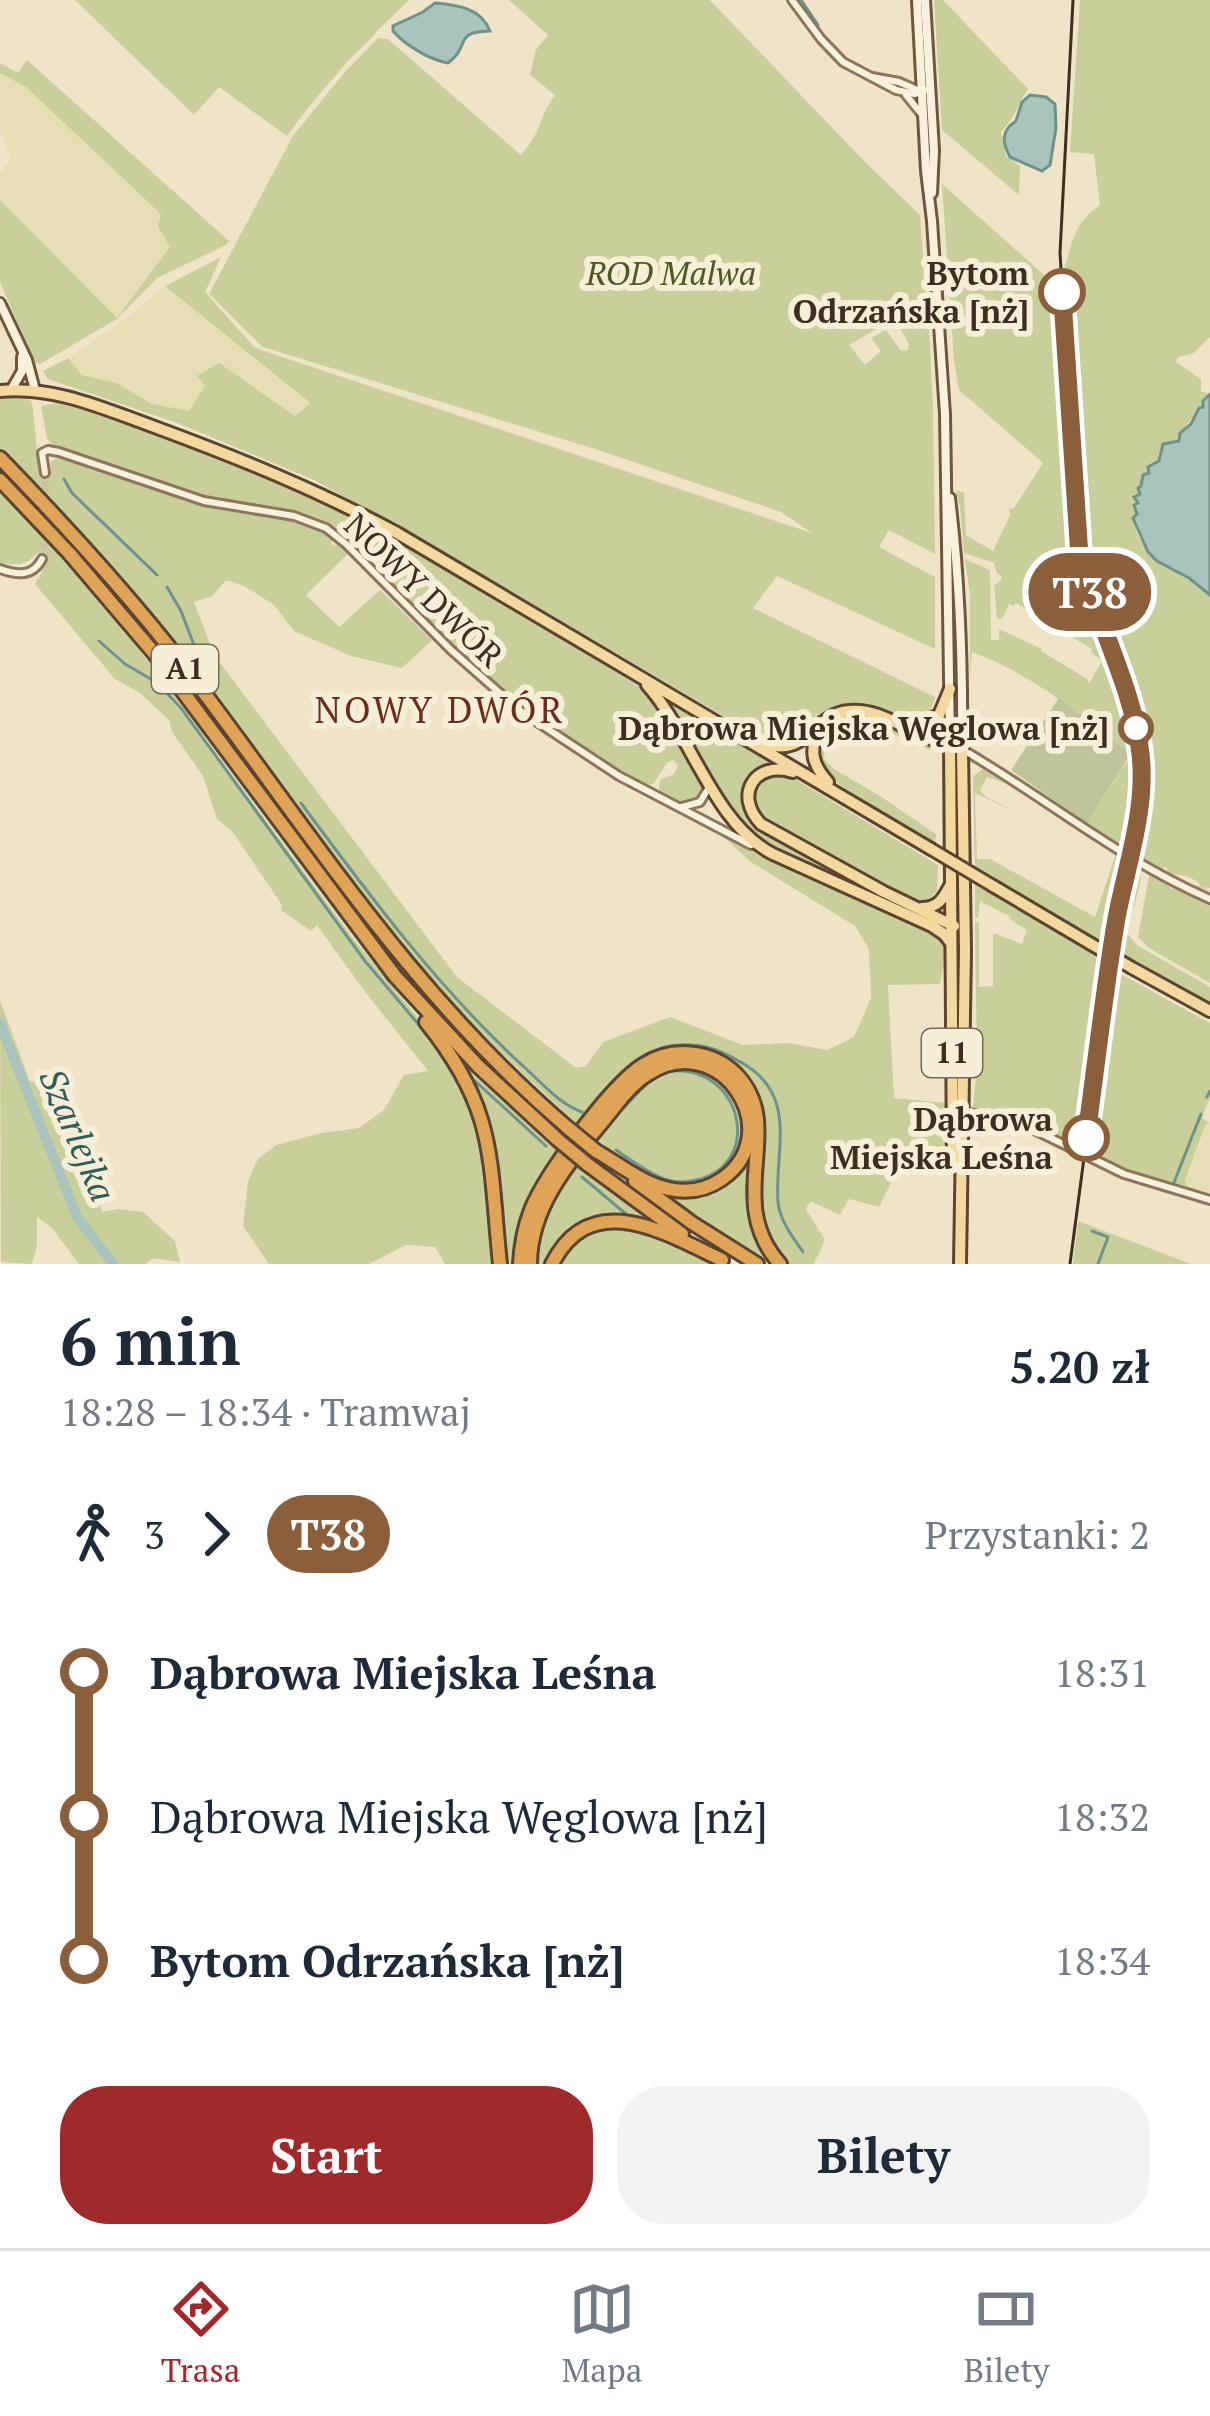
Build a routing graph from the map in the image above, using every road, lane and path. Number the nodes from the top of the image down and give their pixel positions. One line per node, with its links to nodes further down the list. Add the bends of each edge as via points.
1 (793, 0): 4 (street, via 837,57)
2 (921, 0): 3 (main road, 11); 6 (main road, 11)
3 (920, 62): 5 (street); 7 (main road, 11)
4 (872, 77): 5 (street); 8 (street)
5 (899, 82): 7 (street)
6 (930, 82): 7 (street); 9 (main road, 11)
7 (921, 92): 8 (street); 9 (main road, 11)
8 (903, 93): 9 (street)
9 (928, 117): 15 (main road, 11)
10 (0, 303): 11 (main road)
11 (20, 344): 12 (main road, via 22,371); 13 (main road)
12 (6, 390): 13 (main road)
13 (35, 390): 20 (main road, via 301,484)
14 (0, 458): 44 (highway, A1, bridge, via 176,656 405,963)
15 (946, 467): 21 (main road, 11); 26 (main road, 11, via 956,545)
16 (45, 473): 32 (street, NOWY DWÓR, via 42,453 49,450 204,501 326,528 505,699 619,776)
17 (0, 480): 41 (highway, A1, via 154,653)
18 (43, 559): 19 (street, via 26,574)
19 (0, 569)
20 (637, 674): 25 (main road); 30 (main road)
21 (950, 689): 23 (main road, via 939,715); 26 (main road, 11)
22 (897, 722): 23 (main road); 24 (main road, via 848,711); 26 (main road)
23 (918, 725): 26 (main road)
24 (820, 726): 25 (main road, via 780,747); 31 (main road, via 813,760)
25 (734, 731): 29 (main road)
26 (950, 745): 27 (street); 28 (main road); 28 (main road, 11)
27 (982, 761): 28 (street); 35 (street)
28 (956, 774): 34 (main road, 11); 37 (main road, 11)
29 (813, 778): 31 (main road); 36 (main road, via 763,772 748,795 752,814)
30 (707, 779): 32 (street, via 700,802); 33 (main road)
31 (844, 796): 42 (main road, bridge)
32 (679, 805): 33 (street, NOWY DWÓR)
33 (766, 851): 39 (main road)
34 (952, 881): 36 (main road, via 937,905); 38 (main road, 11)
35 (1210, 899)
36 (919, 908): 38 (main road)
37 (965, 908): 38 (main road); 40 (main road, 11)
38 (952, 923): 39 (main road); 40 (main road)
39 (932, 926): 40 (main road)
40 (959, 948): 43 (main road, 11); 53 (main road, 11)
41 (395, 976): 46 (highway, A1, bridge, via 557,1139); 47 (highway, via 479,1108)
42 (1210, 1012)
43 (963, 1112): 45 (street, via 1016,1121 1124,1174); 53 (main road, 11)
44 (596, 1151): 49 (highway, via 655,1185 701,1189 742,1156 747,1113 736,1088 713,1068 678,1062 650,1072 559,1178 539,1215); 51 (highway, A1)
45 (1210, 1200)
46 (726, 1262): 50 (highway, via 655,1228 618,1221 580,1231)
47 (500, 1264)
48 (520, 1264): 52 (highway, via 530,1211 561,1159 633,1072 684,1052 727,1066 750,1093 758,1124 755,1216)
49 (530, 1264)
50 (552, 1264)
51 (757, 1264)
52 (780, 1264)
53 (956, 1264)

